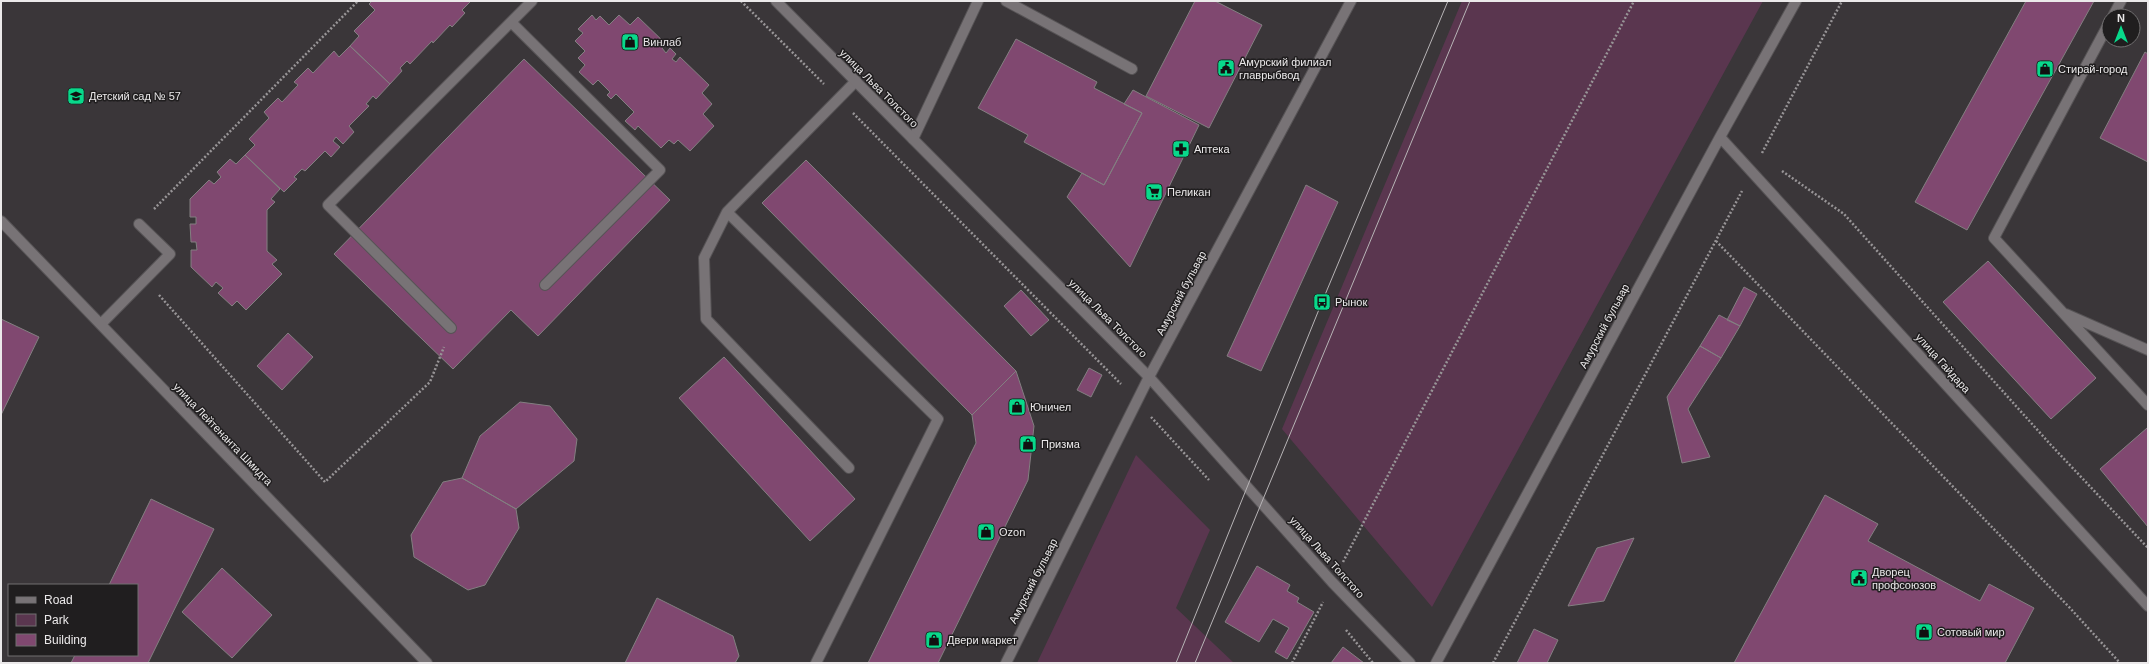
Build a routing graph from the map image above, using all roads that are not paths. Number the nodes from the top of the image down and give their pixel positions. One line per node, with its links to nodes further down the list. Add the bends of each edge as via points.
1 (532, 1): 7 (street)
2 (776, 1): 10 (street, улица Льва Толстого)
3 (978, 1): 12 (street)
4 (1006, 1): 9 (street)
5 (1351, 1): 21 (street, Амурский бульвар)
6 (1796, 1): 11 (street, Амурский бульвар)
7 (511, 22): 16 (street, via 660,170); 19 (street, via 328,205)
8 (2101, 38): 17 (street, via 1994,238)
9 (1132, 69)
10 (856, 81): 12 (street, улица Льва Толстого); 13 (street)
11 (1720, 137): 24 (street, улица Гайдара); 29 (street, Амурский бульвар)
12 (913, 139): 21 (street, улица Льва Толстого)
13 (727, 212): 23 (street, via 704,258 706,319); 26 (street, via 938,419)
14 (1, 221): 18 (street, улица Лейтенанта Шмидта)
15 (139, 224): 18 (street, via 170,254)
16 (545, 285)
17 (2062, 312): 20 (street); 22 (street)
18 (101, 324): 25 (street, улица Лейтенанта Шмидта)
19 (451, 328)
20 (2148, 350)
21 (1149, 377): 27 (street, Амурский бульвар); 28 (street, улица Льва Толстого, via 1332,582)
22 (2148, 405)
23 (849, 468)
24 (2148, 606)
25 (427, 663)
26 (816, 663)
27 (1006, 663)
28 (1410, 663)
29 (1436, 663)

